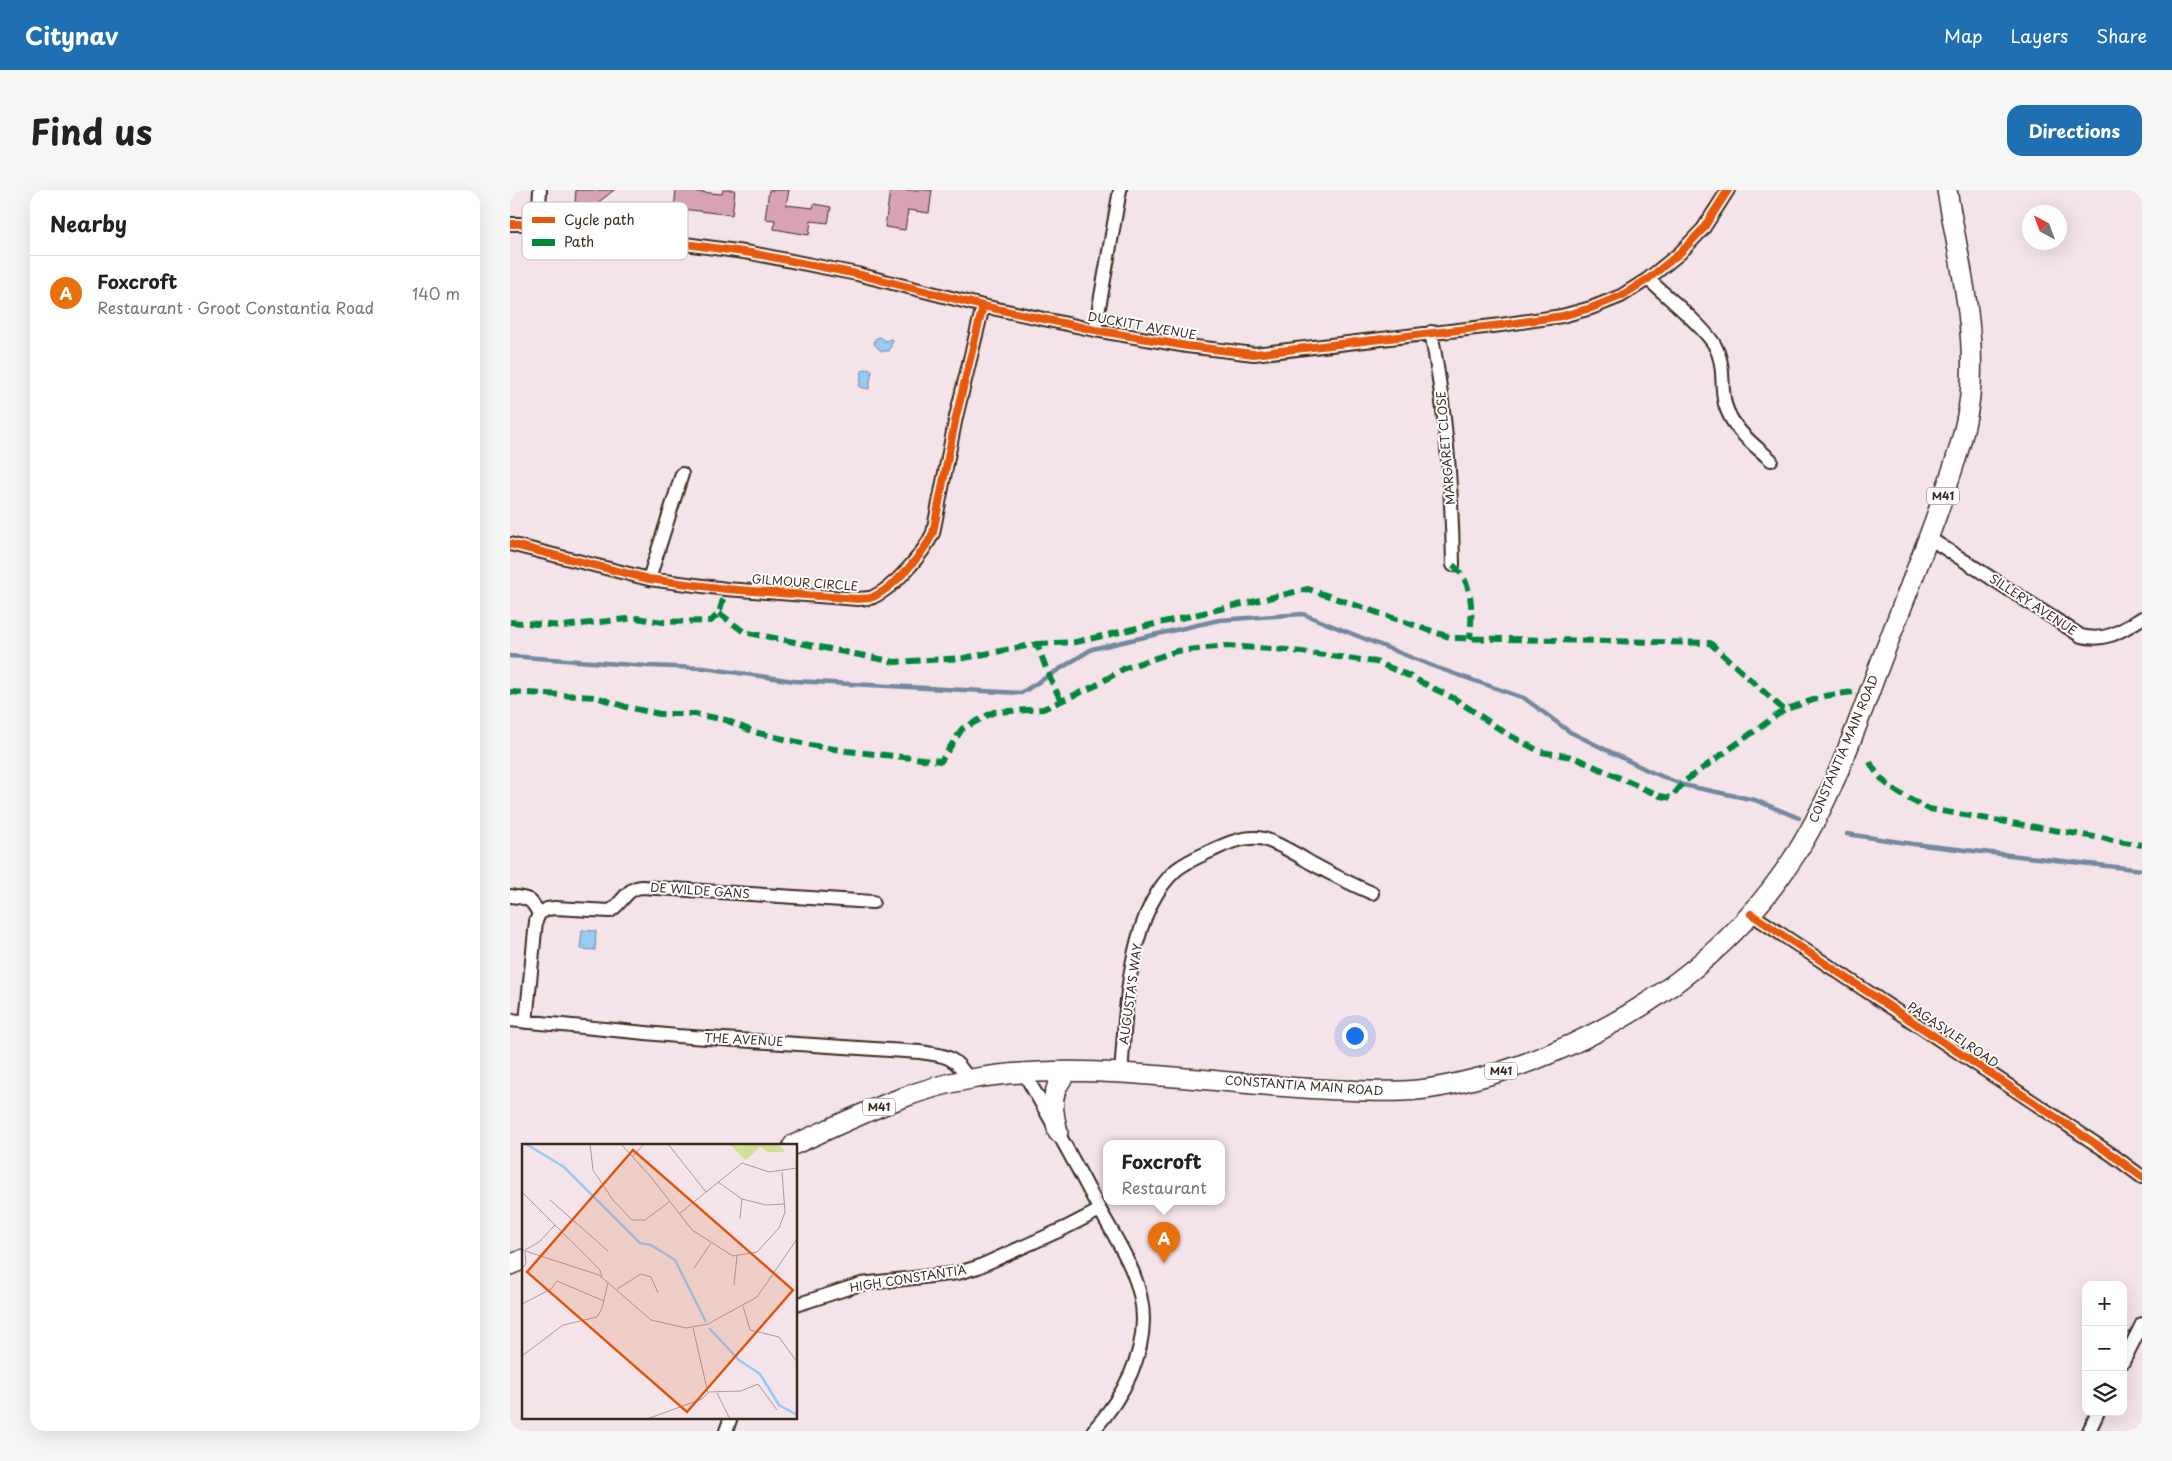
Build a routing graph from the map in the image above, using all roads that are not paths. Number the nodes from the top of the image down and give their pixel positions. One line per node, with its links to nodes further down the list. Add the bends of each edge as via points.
1 (1120, 190): 7 (street)
2 (1728, 190): 5 (street, DUCKITT AVENUE, via 1703,229)
3 (1947, 190): 11 (main road, CONSTANTIA MAIN ROAD / M41, via 1971,334 1971,383 1961,442)
4 (688, 244): 6 (street, DUCKITT AVENUE, via 857,274)
5 (1648, 279): 8 (street, DUCKITT AVENUE, via 1621,296 1562,316); 9 (street, via 1714,344 1722,364 1725,404 1733,423)
6 (983, 306): 7 (street, DUCKITT AVENUE); 14 (street, GILMOUR CIRCLE, via 932,533 925,548 882,592 872,598 858,599 726,589)
7 (1095, 330): 8 (street, DUCKITT AVENUE, via 1254,354)
8 (1431, 332): 13 (street, MARGARET CLOSE, via 1450,467)
9 (1771, 460)
10 (682, 474): 14 (street)
11 (1928, 538): 15 (street, SILLERY AVENUE, via 2081,636 2095,640 2109,637); 20 (main road, CONSTANTIA MAIN ROAD / M41, via 1869,694 1816,818 1783,874)
12 (510, 544): 14 (street, GILMOUR CIRCLE)
13 (1453, 565)
14 (649, 579)
15 (2142, 618)
16 (1372, 894): 25 (street, AUGUSTA'S WAY, via 1281,846 1253,837 1218,848 1177,869 1156,895 1135,951)
17 (510, 896): 19 (street, via 527,898 534,903)
18 (873, 902): 19 (street, DE WILDE GANS, via 642,887 632,889 610,910 555,908)
19 (539, 914): 22 (street)
20 (1751, 914): 25 (main road, CONSTANTIA MAIN ROAD / M41, via 1715,951 1642,1006 1589,1036 1532,1061 1472,1080 1406,1091 1335,1090); 29 (street, PAGASVLEI ROAD)
21 (510, 1020): 22 (street, THE AVENUE)
22 (526, 1022): 26 (street, THE AVENUE, via 920,1052 953,1059)
23 (1068, 1072): 24 (main road, CONSTANTIA MAIN ROAD / M41); 25 (main road, CONSTANTIA MAIN ROAD / M41); 27 (main road, via 1057,1085 1053,1097)
24 (1024, 1073): 26 (main road, CONSTANTIA MAIN ROAD / M41); 27 (street)
25 (1121, 1074)
26 (968, 1079): 28 (main road, CONSTANTIA MAIN ROAD / M41, via 890,1103)
27 (1058, 1132): 30 (street)
28 (795, 1144)
29 (2142, 1177)
30 (1100, 1210): 33 (street, HIGH CONSTANTIA, via 978,1267 958,1273 861,1284); 39 (street, via 1127,1258 1143,1318 1140,1341 1127,1382)
31 (522, 1260): 32 (main road)
32 (510, 1265)
33 (798, 1304)
34 (2142, 1324): 35 (street)
35 (2127, 1354)
36 (2096, 1416): 40 (street)
37 (731, 1418): 38 (street)
38 (726, 1431)
39 (1093, 1431)
40 (2089, 1431)

